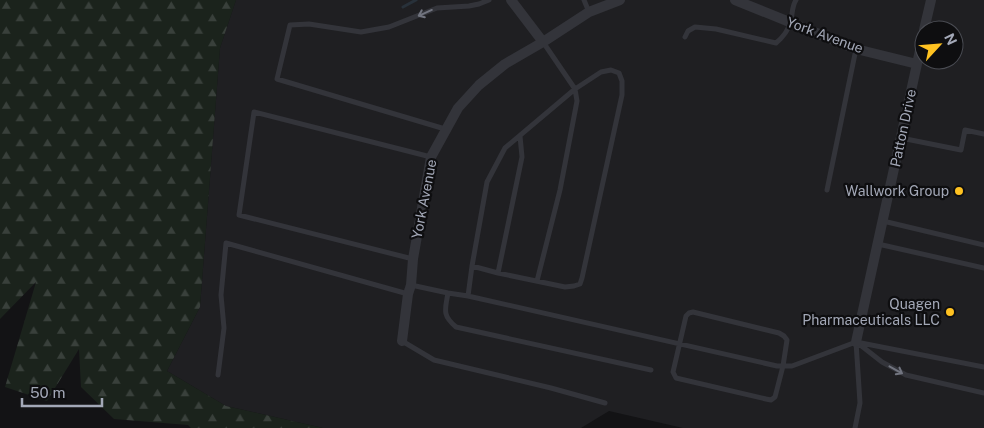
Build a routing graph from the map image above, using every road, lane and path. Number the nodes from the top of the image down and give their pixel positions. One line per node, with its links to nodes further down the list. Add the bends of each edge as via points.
1 (489, 0): 17 (lane, one-way to 17, via 469,6 437,8 389,27 360,32 309,24 290,25 277,79)
2 (511, 0): 12 (street)
3 (584, 0): 8 (lane)
4 (620, 0): 8 (street, York Avenue)
5 (735, 0): 10 (street, York Avenue)
6 (796, 0): 10 (lane)
7 (931, 0): 9 (street, Patton Drive)
8 (589, 12): 12 (street, York Avenue)
9 (926, 20)
10 (791, 23): 11 (lane, via 776,43 695,27 688,30); 13 (street, York Avenue)
11 (685, 37)
12 (543, 42): 16 (lane); 17 (street, York Avenue, via 505,64 479,85 458,108)
13 (856, 49): 14 (street, York Avenue); 22 (lane)
14 (914, 63)
15 (916, 70): 20 (street, Patton Drive)
16 (575, 88): 19 (lane); 30 (lane, via 577,101 560,190); 30 (lane, via 601,72 611,70 619,74 622,81 622,95 580,284 565,287)
17 (445, 129): 21 (street, York Avenue)
18 (984, 134): 20 (lane, via 965,130 961,150)
19 (520, 136): 27 (lane, via 505,148 487,182); 29 (lane, via 522,157)
20 (901, 138): 23 (street, Patton Drive)
21 (431, 157): 26 (street, York Avenue); 26 (lane, via 254,112 239,215)
22 (827, 190)
23 (883, 221): 24 (street, Patton Drive); 25 (lane)
24 (878, 244): 28 (lane); 35 (street, Patton Drive)
25 (984, 245)
26 (413, 259): 31 (street, York Avenue)
27 (472, 266): 29 (lane); 33 (lane)
28 (984, 268)
29 (498, 273): 30 (lane)
30 (537, 281)
31 (409, 290): 32 (lane); 34 (street, York Avenue); 40 (lane, via 226,243 222,296 224,328)
32 (448, 293): 33 (lane); 39 (lane, via 445,314 456,327)
33 (468, 296): 36 (lane)
34 (402, 341): 42 (lane, via 434,360)
35 (856, 342): 37 (lane, via 792,366); 38 (lane); 41 (lane, one-way to 41, via 906,375); 43 (lane, via 860,403)
36 (679, 344): 37 (lane); 37 (lane, via 686,316 693,312 779,333 787,340); 37 (lane, via 673,372 676,378 766,399 775,397)
37 (783, 366)
38 (984, 367)
39 (652, 370)
40 (218, 375)
41 (984, 393)
42 (605, 403)
43 (854, 428)

